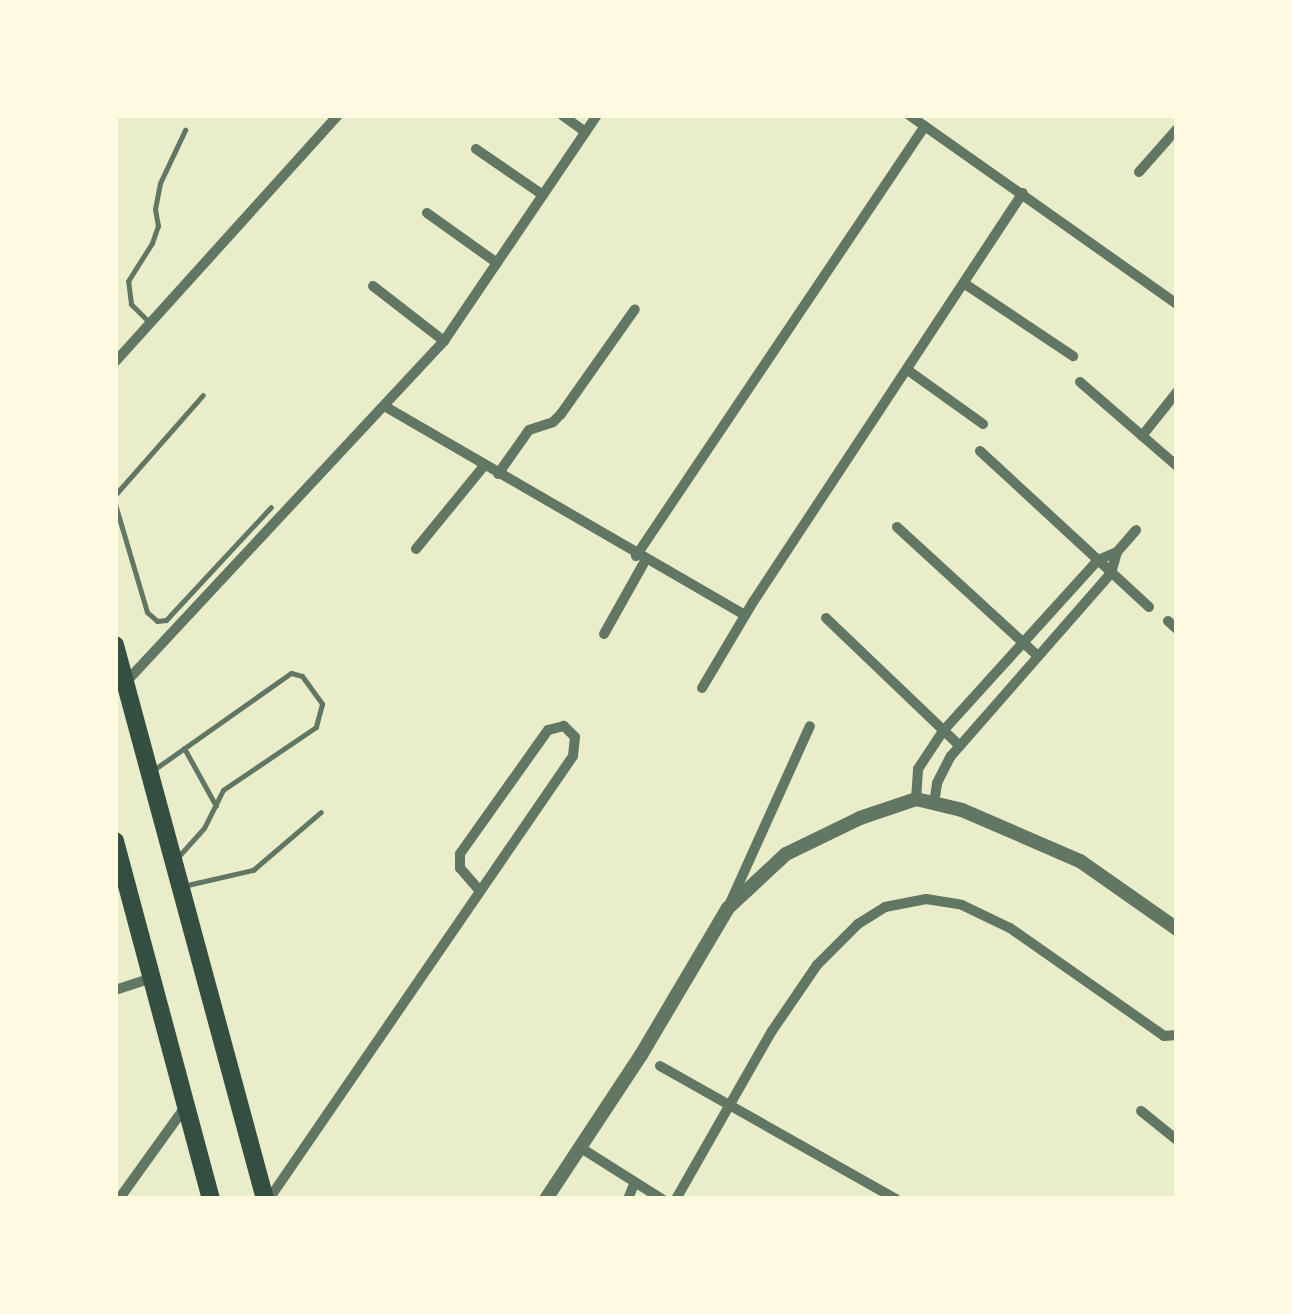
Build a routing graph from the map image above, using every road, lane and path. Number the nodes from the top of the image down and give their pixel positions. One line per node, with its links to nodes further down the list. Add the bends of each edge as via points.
1 (338, 115): 19 (street)
2 (562, 115): 8 (street)
3 (597, 115): 8 (street)
4 (909, 115): 5 (street)
5 (925, 126): 11 (street); 41 (street)
6 (1177, 129): 10 (street)
7 (185, 130): 19 (lane, via 160,183 152,243 128,281 130,304)
8 (586, 132): 12 (street)
9 (476, 149): 12 (street)
10 (1138, 172)
11 (1024, 193): 15 (street); 17 (street)
12 (543, 194): 14 (street)
13 (426, 213): 14 (street)
14 (496, 264): 20 (street)
15 (965, 284): 21 (street); 23 (street)
16 (373, 286): 20 (street)
17 (1177, 304)
18 (634, 309): 33 (street, via 561,414 529,430)
19 (150, 323): 22 (street)
20 (444, 341): 27 (street)
21 (1073, 356)
22 (115, 362)
23 (909, 371): 28 (street); 45 (street)
24 (1080, 382): 29 (street)
25 (1177, 392): 29 (street)
26 (203, 395): 34 (lane)
27 (386, 407): 31 (street); 51 (street)
28 (983, 424)
29 (1142, 436): 32 (street)
30 (980, 450): 42 (street)
31 (484, 466): 33 (street); 39 (street)
32 (1177, 466)
33 (498, 474): 41 (street)
34 (115, 495)
35 (115, 504): 36 (lane, via 156,621 166,620)
36 (271, 507)
37 (896, 527): 48 (street)
38 (1136, 530): 40 (street)
39 (416, 549)
40 (1117, 552): 42 (street); 43 (street)
41 (641, 558): 45 (street); 47 (street)
42 (1098, 560): 43 (street); 48 (street)
43 (1111, 573): 44 (street); 50 (street)
44 (1149, 606)
45 (744, 615): 52 (street)
46 (826, 618): 54 (street)
47 (604, 634)
48 (1022, 642): 50 (street); 54 (street)
49 (115, 645): 51 (main road)
50 (1038, 656): 55 (street)
51 (125, 682): 57 (main road)
52 (702, 688)
53 (810, 726): 66 (street)
54 (942, 731): 55 (street); 58 (street, via 918,769)
55 (960, 746): 59 (street, via 943,769)
56 (184, 748): 57 (lane); 60 (lane); 60 (lane, via 291,673 302,676 322,704 316,727 223,790)
57 (150, 772): 63 (main road)
58 (916, 798): 59 (street); 66 (street, via 786,854)
59 (934, 803): 67 (street, via 1016,829 1080,861)
60 (216, 806): 63 (lane)
61 (321, 812): 64 (lane, via 253,870)
62 (115, 842): 68 (main road)
63 (174, 861): 64 (main road)
64 (181, 886): 80 (main road)
65 (480, 890): 65 (street, via 573,756 575,737 564,726 548,730 460,854 460,868); 80 (street)
66 (728, 908): 76 (street)
67 (1177, 929)
68 (151, 978): 69 (street); 72 (main road)
69 (115, 990)
70 (1177, 1035): 73 (street, via 1164,1036 1010,928 962,905 926,900 886,908 858,924 817,964)
71 (660, 1066): 73 (street)
72 (186, 1106): 78 (street); 79 (main road)
73 (730, 1106): 84 (street); 85 (street)
74 (1142, 1112): 75 (street)
75 (1177, 1140)
76 (582, 1148): 77 (street); 81 (street)
77 (635, 1182): 82 (street); 83 (street)
78 (118, 1199)
79 (211, 1199)
80 (267, 1199)
81 (546, 1199)
82 (628, 1199)
83 (662, 1199)
84 (676, 1199)
85 (896, 1199)

